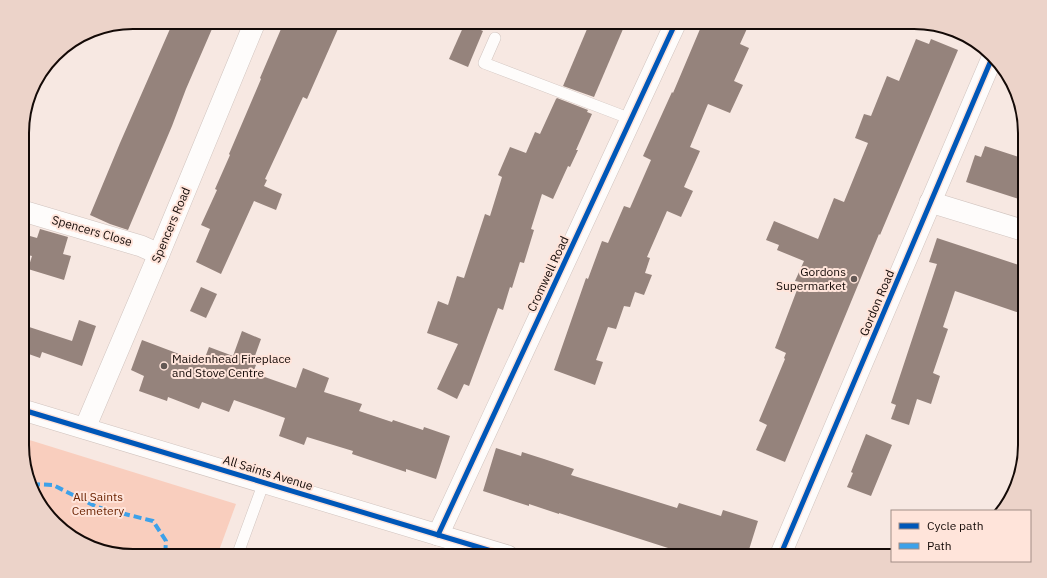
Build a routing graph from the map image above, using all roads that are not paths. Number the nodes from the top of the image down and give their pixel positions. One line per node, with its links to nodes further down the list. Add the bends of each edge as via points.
1 (252, 29): 9 (street, Spencers Road)
2 (673, 29): 5 (street, Cromwell Road)
3 (495, 38): 5 (lane, via 484,63)
4 (990, 62): 6 (street, Gordon Road)
5 (631, 119): 13 (street, Cromwell Road)
6 (930, 202): 8 (street); 16 (street, Gordon Road)
7 (29, 213): 9 (street, Spencers Close, via 141,246)
8 (1018, 229)
9 (159, 254): 11 (street, Spencers Road)
10 (29, 412): 11 (street, All Saints Avenue)
11 (84, 428): 12 (street, All Saints Avenue)
12 (264, 482): 13 (street, All Saints Avenue); 14 (lane)
13 (438, 535): 15 (street, All Saints Avenue)
14 (240, 549)
15 (485, 549)
16 (783, 549)

